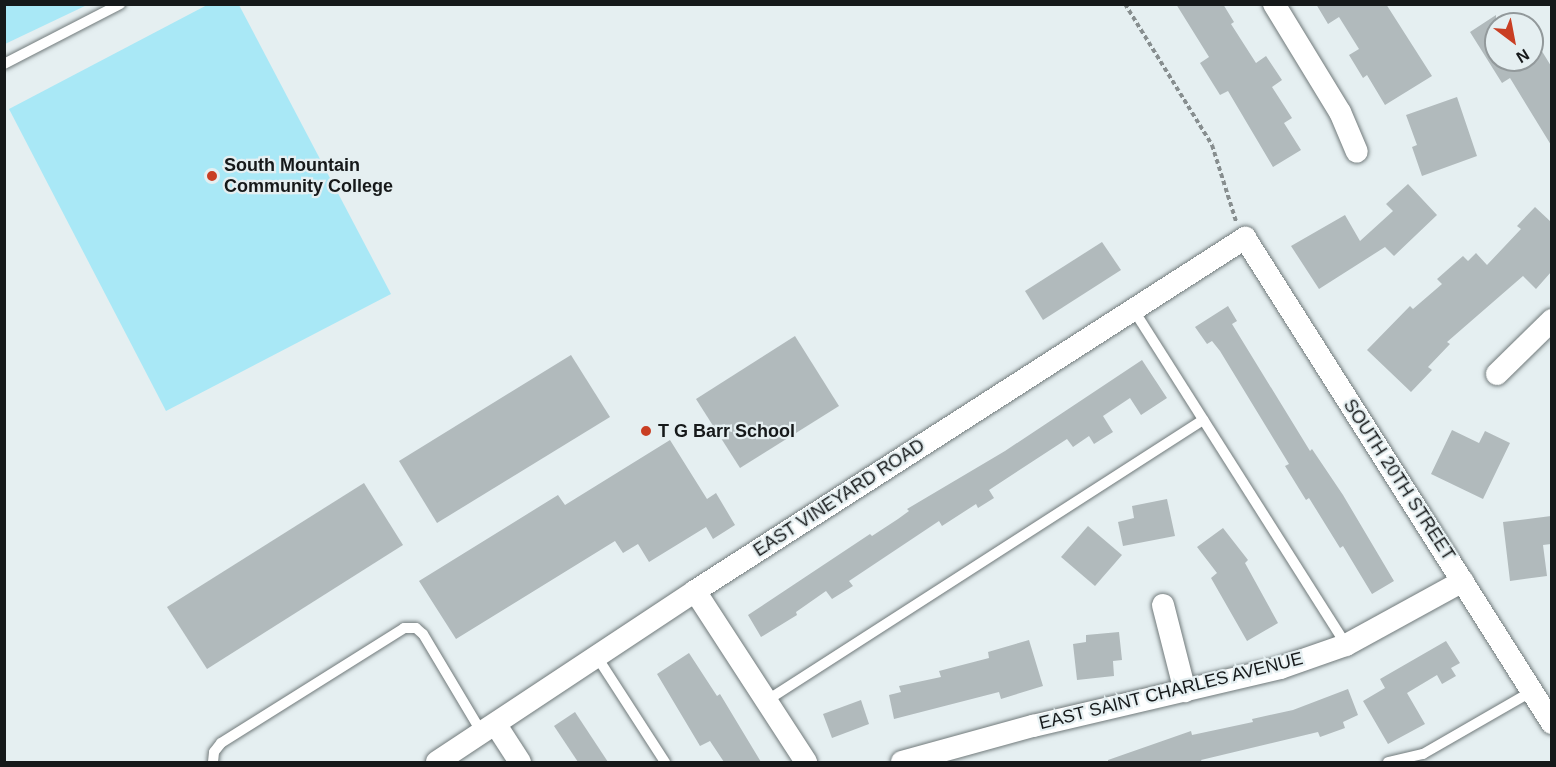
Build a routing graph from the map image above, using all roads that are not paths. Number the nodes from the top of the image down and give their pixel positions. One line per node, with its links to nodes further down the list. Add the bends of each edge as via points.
1 (120, 4): 3 (lane)
2 (1274, 4): 4 (street, via 1340,112)
3 (4, 64)
4 (1357, 152)
5 (1245, 238): 6 (street, EAST VINEYARD ROAD); 10 (street, SOUTH 20TH STREET)
6 (1133, 309): 9 (lane); 11 (street, EAST VINEYARD ROAD)
7 (1551, 320): 8 (street)
8 (1497, 374)
9 (1203, 420): 13 (lane); 17 (lane)
10 (1463, 581): 13 (street, EAST SAINT CHARLES AVENUE); 16 (street, SOUTH 20TH STREET)
11 (694, 591): 14 (street, EAST VINEYARD ROAD); 17 (street)
12 (1163, 605): 15 (street)
13 (1346, 645): 15 (street, EAST SAINT CHARLES AVENUE, via 1280,668)
14 (597, 657): 19 (street, EAST VINEYARD ROAD); 23 (lane)
15 (1185, 691): 25 (street, EAST SAINT CHARLES AVENUE, via 1033,726)
16 (1532, 692): 18 (street, SOUTH 20TH STREET); 26 (lane, via 1423,754)
17 (766, 701): 24 (street)
18 (1551, 723)
19 (489, 729): 20 (lane, via 423,634 416,628 404,628 220,743); 21 (street, EAST VINEYARD ROAD); 22 (street)
20 (213, 762)
21 (437, 762)
22 (520, 762)
23 (664, 762)
24 (806, 762)
25 (902, 762)
26 (1388, 762)

